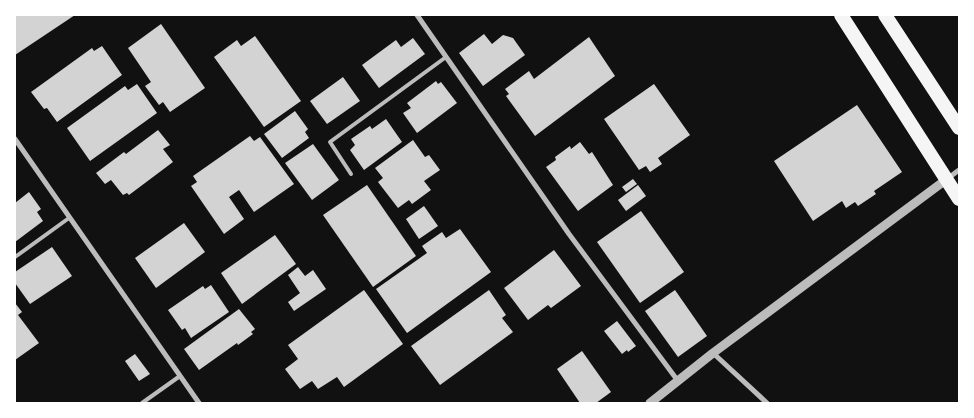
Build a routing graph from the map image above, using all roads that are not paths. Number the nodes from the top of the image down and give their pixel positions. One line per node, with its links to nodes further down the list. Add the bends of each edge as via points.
1 (417, 15): 4 (street)
2 (841, 15): 9 (highway)
3 (885, 15): 5 (highway)
4 (446, 57): 8 (lane, via 330,142); 15 (street, via 569,234)
5 (959, 128)
6 (15, 139): 11 (street)
7 (959, 170): 9 (street)
8 (352, 174)
9 (947, 179): 10 (highway); 13 (street)
10 (959, 198)
11 (69, 218): 12 (lane); 14 (street)
12 (15, 257)
13 (713, 353): 15 (street); 19 (street)
14 (180, 376): 16 (lane); 17 (street)
15 (678, 382): 18 (street)
16 (142, 403)
17 (199, 403)
18 (650, 403)
19 (766, 403)

